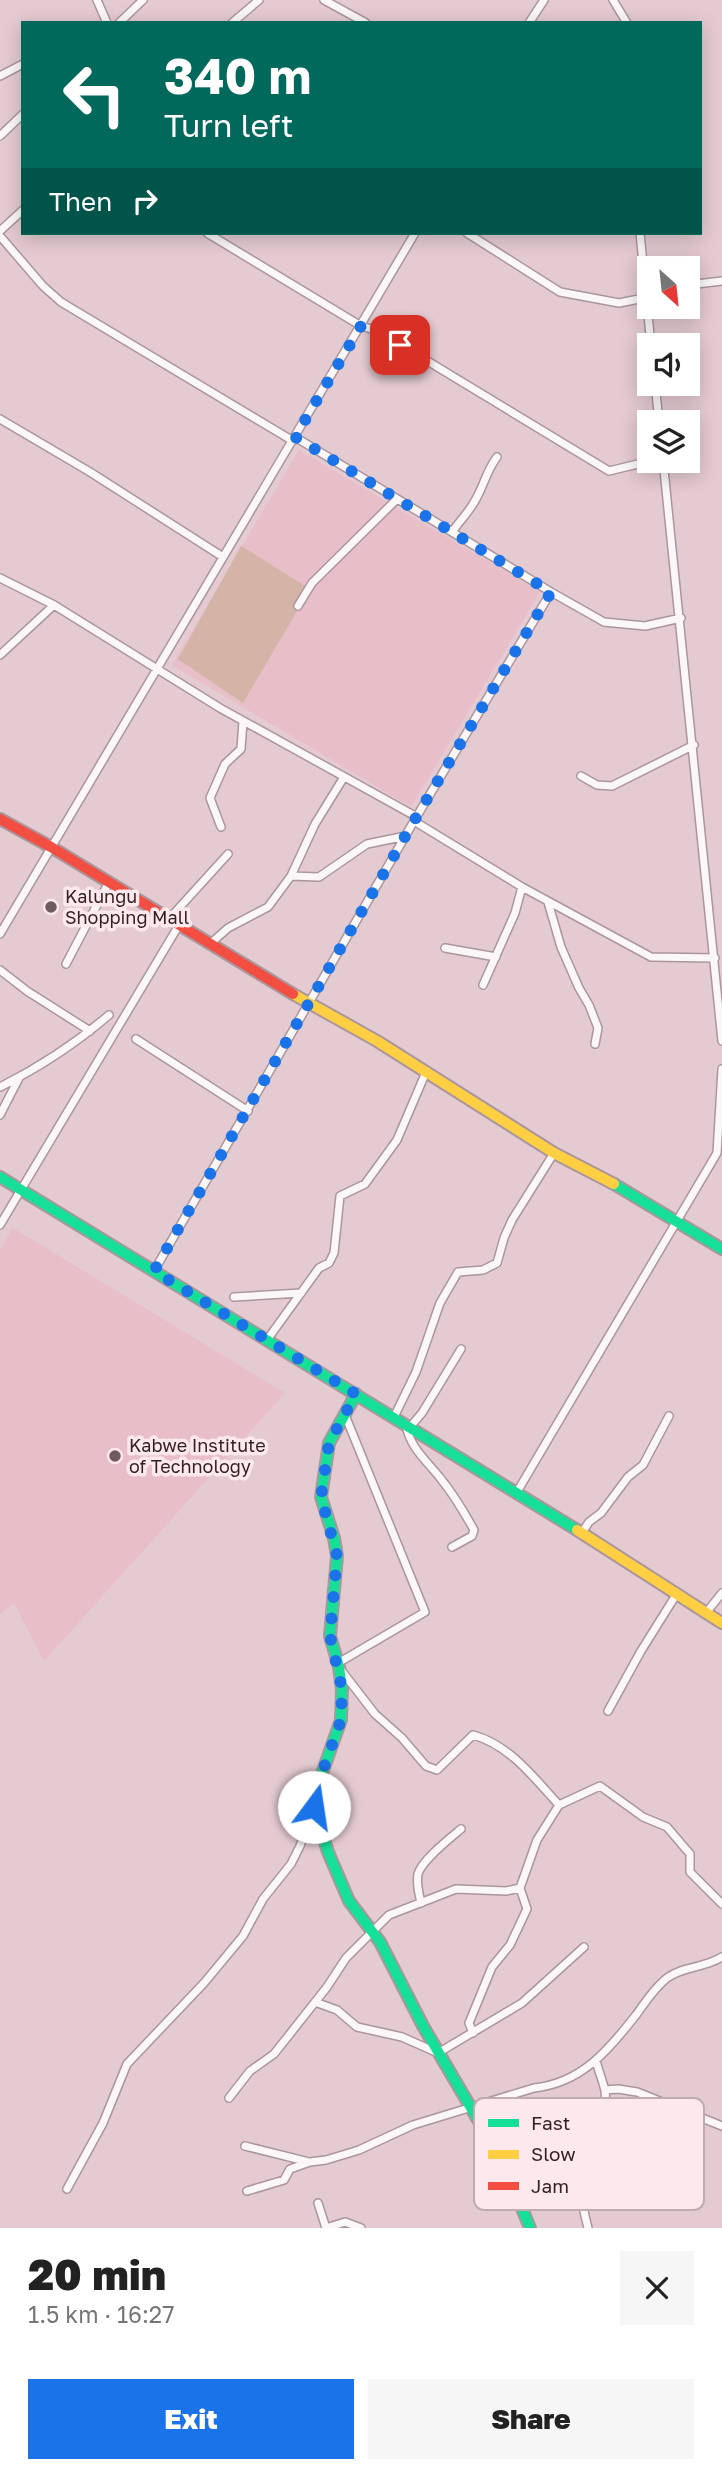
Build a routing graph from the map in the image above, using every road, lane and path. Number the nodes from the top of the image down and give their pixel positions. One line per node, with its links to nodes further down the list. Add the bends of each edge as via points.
1 (97, 0): 7 (street)
2 (143, 0): 8 (street)
3 (258, 0): 9 (street)
4 (324, 0): 10 (street)
5 (544, 0): 11 (street)
6 (613, 0): 12 (street)
7 (106, 21)
8 (121, 21)
9 (234, 21)
10 (362, 21)
11 (530, 21)
12 (626, 21)
13 (21, 65): 14 (street)
14 (0, 76)
15 (21, 116): 16 (street)
16 (0, 136)
17 (21, 212): 18 (street)
18 (0, 231)
19 (210, 235): 28 (street)
20 (414, 235): 28 (street)
21 (470, 235): 27 (street, via 560,292 619,303)
22 (640, 235): 24 (street)
23 (0, 236): 30 (street, via 61,302)
24 (643, 256)
25 (722, 281): 26 (street)
26 (700, 284)
27 (637, 300)
28 (361, 326): 30 (street); 32 (street, via 378,331 609,471)
29 (0, 419): 36 (street)
30 (294, 439): 34 (street); 36 (street)
31 (497, 457): 35 (street, via 474,503)
32 (637, 464)
33 (664, 473): 41 (street)
34 (397, 499): 35 (street); 40 (street, via 312,583)
35 (452, 532): 38 (street)
36 (223, 557): 43 (street)
37 (0, 578): 39 (street)
38 (551, 592): 41 (street, via 604,622 645,626); 49 (street)
39 (54, 606): 42 (street); 43 (street)
40 (298, 606)
41 (681, 618): 45 (street)
42 (0, 655)
43 (158, 670): 44 (street); 52 (street)
44 (243, 721): 47 (street); 50 (street, via 241,750 225,764 210,798)
45 (694, 745): 46 (street, via 612,786 597,785); 63 (street)
46 (581, 776)
47 (344, 777): 49 (street); 54 (street)
48 (0, 819): 52 (street)
49 (416, 819): 51 (street); 56 (street)
50 (221, 827)
51 (406, 835): 54 (street, via 367,844 319,877); 67 (street)
52 (51, 846): 55 (street); 59 (street)
53 (228, 854): 58 (street)
54 (291, 876): 60 (street, via 268,907 228,928)
55 (109, 882): 58 (street); 64 (street)
56 (522, 887): 57 (street); 62 (street)
57 (548, 902): 63 (street, via 651,957); 72 (street, via 561,947 597,1028)
58 (174, 922): 60 (street); 81 (street)
59 (0, 934)
60 (210, 944): 67 (street)
61 (446, 948): 62 (street)
62 (496, 957): 66 (street)
63 (715, 958): 71 (street)
64 (66, 964)
65 (0, 970): 69 (street)
66 (483, 985)
67 (310, 1004): 74 (street); 77 (street)
68 (109, 1015): 69 (street)
69 (90, 1031): 75 (street)
70 (136, 1039): 77 (street)
71 (722, 1041)
72 (595, 1044)
73 (722, 1069): 82 (street, via 717,1153)
74 (426, 1072): 79 (street); 86 (street, via 397,1140 365,1184 340,1196 334,1253)
75 (19, 1078): 76 (street); 78 (street)
76 (0, 1087)
77 (247, 1111): 85 (street)
78 (0, 1115)
79 (554, 1153): 82 (street); 93 (street, via 515,1213 497,1263 458,1272 440,1303 416,1372)
80 (0, 1177): 81 (street)
81 (20, 1190): 83 (street); 85 (street)
82 (677, 1221): 84 (street); 95 (street)
83 (0, 1225)
84 (722, 1249)
85 (154, 1271): 88 (street)
86 (301, 1293): 87 (street); 88 (street)
87 (234, 1297)
88 (267, 1340): 90 (street)
89 (461, 1349): 94 (street, via 422,1413)
90 (356, 1394): 91 (street); 93 (street)
91 (345, 1415): 102 (street, via 326,1452 321,1497 337,1556 330,1636); 102 (street, via 425,1612)
92 (669, 1416): 96 (street, via 643,1465)
93 (394, 1417): 94 (street)
94 (408, 1426): 95 (street); 97 (street, via 415,1449 440,1477 474,1530 472,1536)
95 (517, 1492): 96 (street)
96 (581, 1534): 99 (street)
97 (452, 1547)
98 (722, 1593): 100 (street)
99 (676, 1595): 100 (street); 103 (street)
100 (706, 1614): 101 (street)
101 (722, 1623)
102 (338, 1665): 104 (street, via 375,1714 426,1766 437,1770 473,1735 519,1762); 105 (street, via 341,1720)
103 (608, 1711)
104 (559, 1805): 107 (street, via 537,1840); 109 (street, via 600,1786 628,1808 676,1834 690,1854 690,1872)
105 (314, 1807): 110 (street, via 345,1894); 129 (street, via 300,1846 243,1936 127,2064 103,2123)
106 (461, 1829): 108 (street, via 419,1871)
107 (520, 1888): 108 (street, via 456,1889); 114 (street, via 527,1909 484,1984 469,2023)
108 (421, 1902): 110 (street, via 389,1915)
109 (722, 1904)
110 (372, 1932): 113 (street, via 345,1958); 115 (street)
111 (584, 1947): 114 (street, via 522,2003)
112 (722, 1957): 116 (street, via 670,1976)
113 (315, 2002): 115 (street, via 337,2010 357,2027 402,2037); 118 (street, via 274,2054 250,2071)
114 (473, 2033): 115 (street)
115 (438, 2053): 123 (street)
116 (596, 2060): 117 (street); 119 (street, via 566,2081)
117 (605, 2090): 120 (street); 121 (street)
118 (229, 2098)
119 (503, 2098)
120 (605, 2098)
121 (652, 2098)
122 (474, 2106): 123 (street)
123 (469, 2107): 124 (street); 128 (street, via 413,2125 359,2150)
124 (474, 2115)
125 (704, 2119): 126 (street)
126 (722, 2126)
127 (245, 2146): 128 (street)
128 (310, 2162): 130 (street, via 290,2169 284,2180)
129 (67, 2189)
130 (247, 2191)
131 (318, 2203): 134 (street)
132 (523, 2210): 136 (street)
133 (584, 2210): 137 (street)
134 (328, 2228): 135 (street, via 345,2222)
135 (360, 2228)
136 (530, 2228)
137 (588, 2228)

